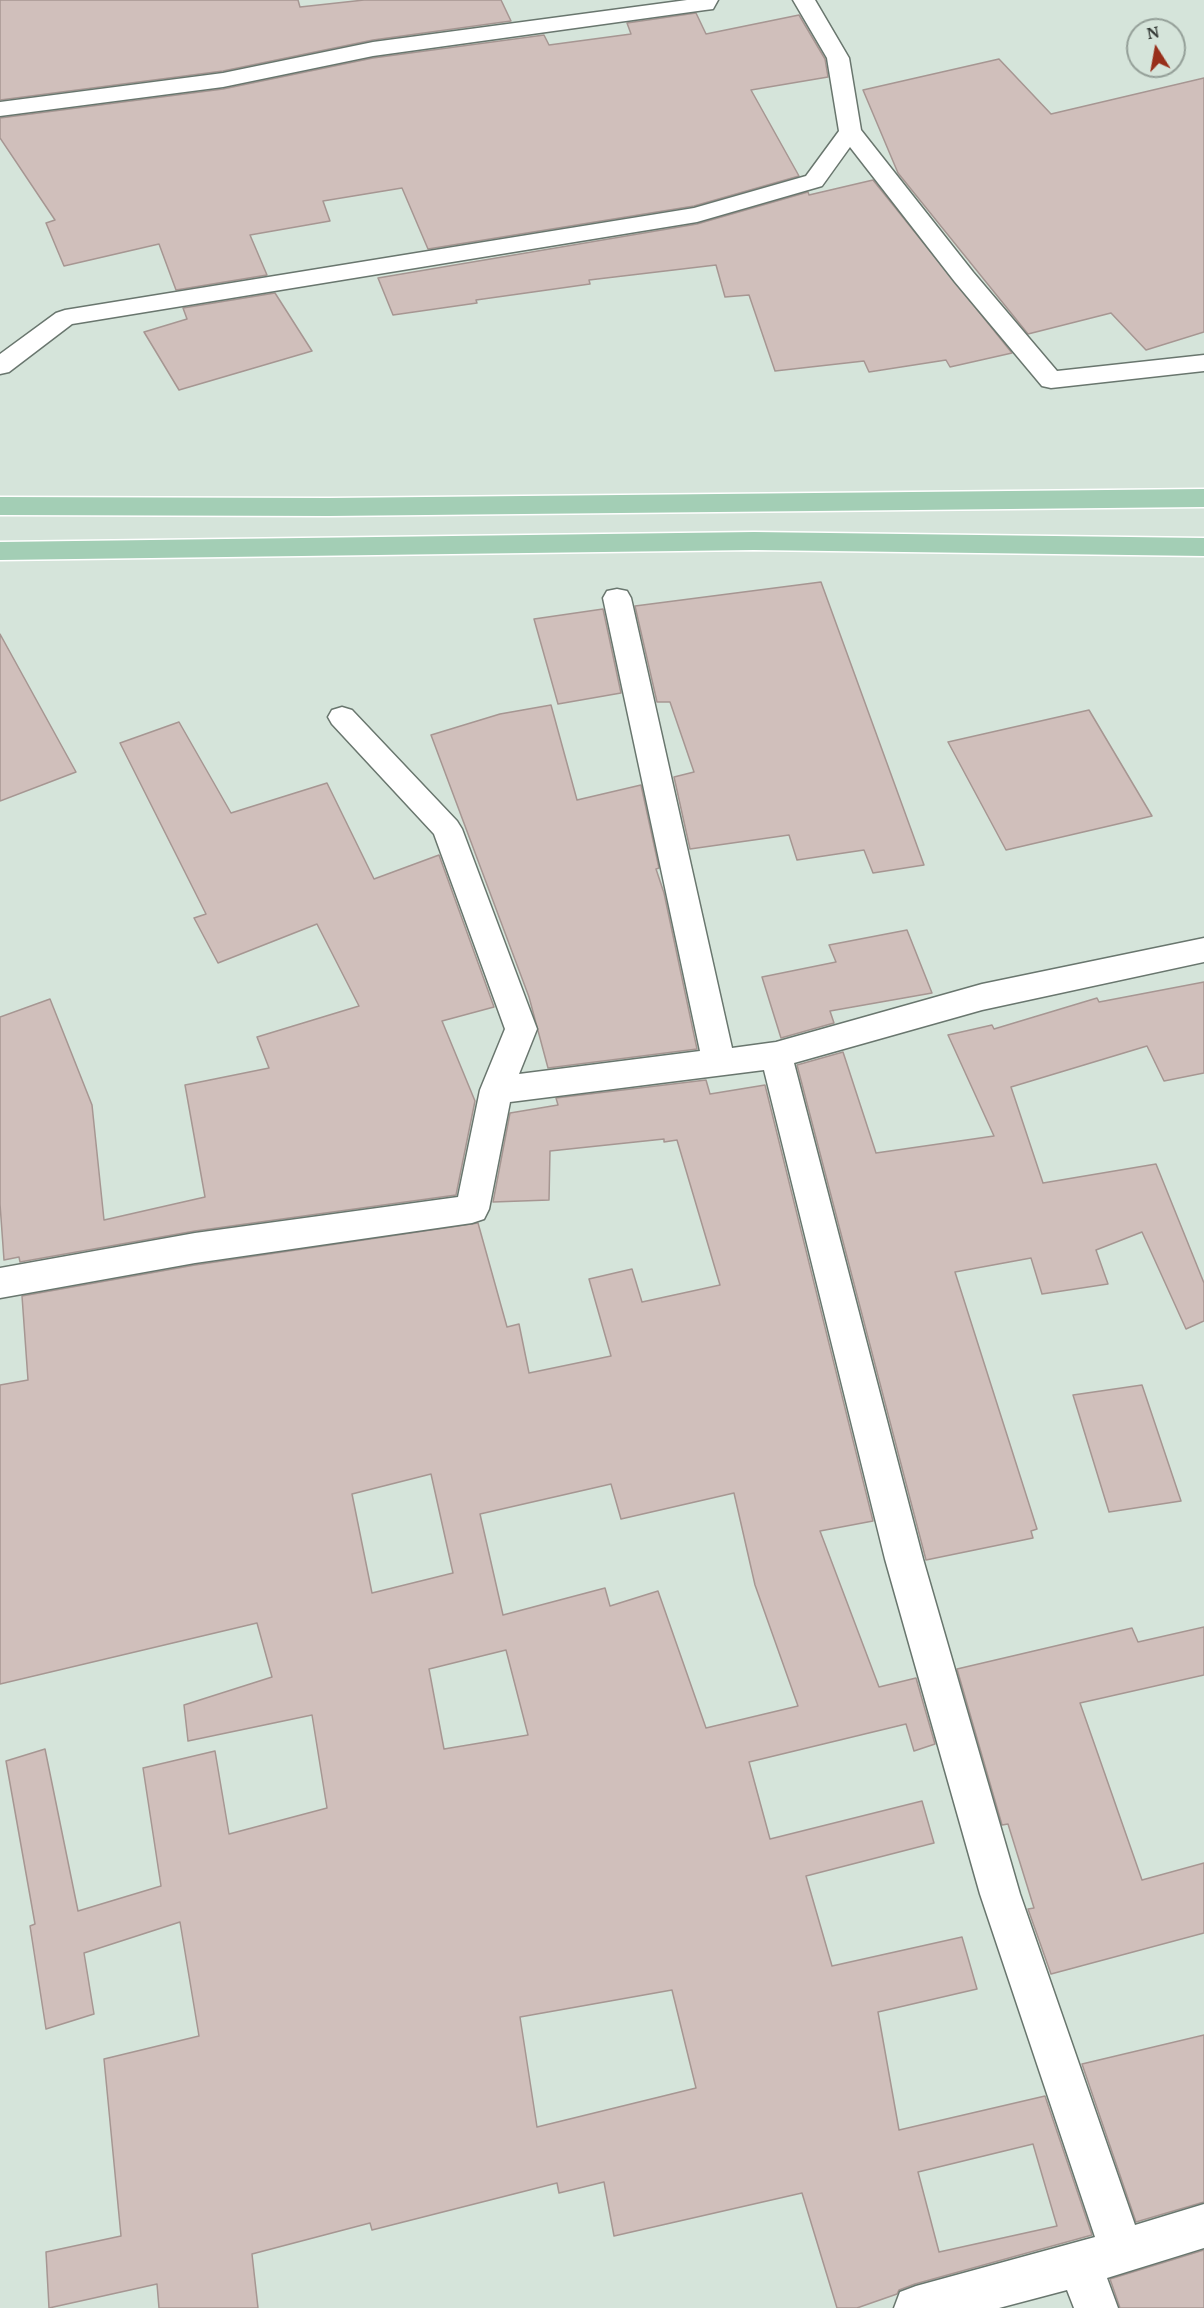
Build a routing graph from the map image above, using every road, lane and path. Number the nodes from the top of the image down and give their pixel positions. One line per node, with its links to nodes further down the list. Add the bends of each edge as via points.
1 (707, 0): 3 (street, via 705,4 373,49 223,80)
2 (804, 0): 4 (street, via 838,58)
3 (0, 110)
4 (850, 131): 5 (street, via 1051,380); 6 (street, via 814,181 696,215 65,318)
5 (1204, 363)
6 (0, 366)
7 (1204, 498): 8 (main road, via 329,507)
8 (0, 506)
9 (1204, 547): 10 (main road, via 754,541)
10 (0, 551)
11 (617, 598): 15 (street)
12 (342, 717): 16 (street, via 447,829 521,1029)
13 (1204, 950): 14 (street, via 982,997)
14 (776, 1055): 15 (street); 19 (street, via 904,1559 1000,1894)
15 (718, 1063): 16 (street)
16 (496, 1090): 17 (street, via 472,1209 195,1248)
17 (0, 1283)
18 (1204, 2226): 19 (street)
19 (1121, 2250): 20 (street)
20 (1080, 2264): 21 (street); 22 (street)
21 (916, 2308)
22 (1096, 2308)

